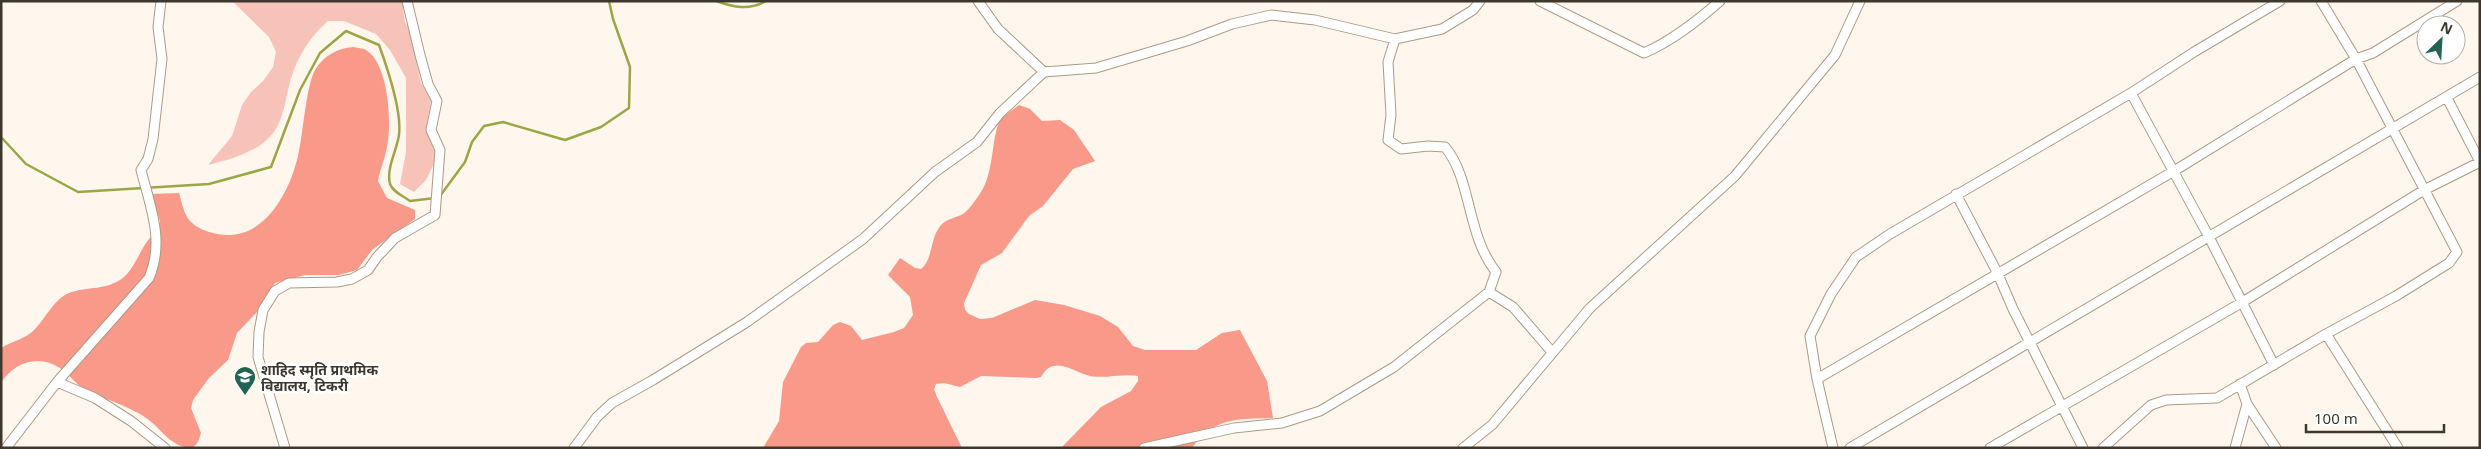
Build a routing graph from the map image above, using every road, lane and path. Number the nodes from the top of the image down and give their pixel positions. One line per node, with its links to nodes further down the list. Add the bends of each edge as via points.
1 (162, 1): 31 (street, via 158,27 162,59 153,139 148,159 141,170 156,226 156,262 150,278)
2 (407, 1): 37 (street, via 428,84 436,100 430,130 440,150 435,215 395,238 368,270 352,279 289,283 275,291 263,310 258,332 258,357)
3 (978, 1): 13 (street, via 998,29)
4 (1480, 1): 11 (street, via 1473,10 1442,29)
5 (1540, 1): 6 (street, via 1644,53 1695,23)
6 (1720, 1)
7 (1860, 1): 28 (street, via 1835,55 1735,176 1590,308)
8 (2280, 1): 15 (street)
9 (2321, 1): 12 (street)
10 (2457, 1): 12 (street, via 2373,53)
11 (1395, 39): 13 (street, via 1331,22 1271,15 1232,24 1096,68); 24 (street, via 1388,62 1391,115 1388,140 1401,150 1445,147 1455,160 1484,258 1496,272)
12 (2356, 59): 17 (street); 19 (street)
13 (1044, 72): 38 (street, via 1000,113 977,142 935,172 863,238 747,322 612,403)
14 (2480, 77): 16 (street)
15 (2131, 93): 19 (street); 21 (street)
16 (2447, 98): 17 (street); 18 (street)
17 (2391, 129): 20 (street); 22 (street)
18 (2480, 162): 20 (street)
19 (2174, 170): 22 (street); 23 (street)
20 (2424, 190): 25 (street); 26 (street, via 2456,252 2449,263)
21 (1956, 194): 23 (street); 30 (street, via 1856,257 1831,294 1810,336)
22 (2209, 236): 25 (street); 27 (street)
23 (1997, 272): 27 (street); 30 (street)
24 (1489, 292): 28 (street, via 1513,307); 39 (street, via 1394,367 1320,411 1282,423 1234,428)
25 (2241, 303): 29 (street); 34 (street)
26 (2326, 334): 29 (street); 48 (street)
27 (2031, 341): 34 (street); 42 (street)
28 (1552, 352): 40 (street, via 1492,425)
29 (2274, 365): 32 (street)
30 (1817, 379): 41 (street)
31 (57, 382): 35 (street); 36 (street, via 102,403)
32 (2240, 384): 33 (street); 45 (street, via 2217,398 2166,400 2152,405)
33 (2247, 404): 46 (street); 47 (street)
34 (2063, 406): 43 (street); 44 (street)
35 (6, 448)
36 (166, 448)
37 (285, 448)
38 (574, 448)
39 (1144, 448)
40 (1463, 448)
41 (1833, 448)
42 (1850, 448)
43 (1990, 448)
44 (2083, 448)
45 (2103, 448)
46 (2235, 448)
47 (2276, 448)
48 (2398, 448)

